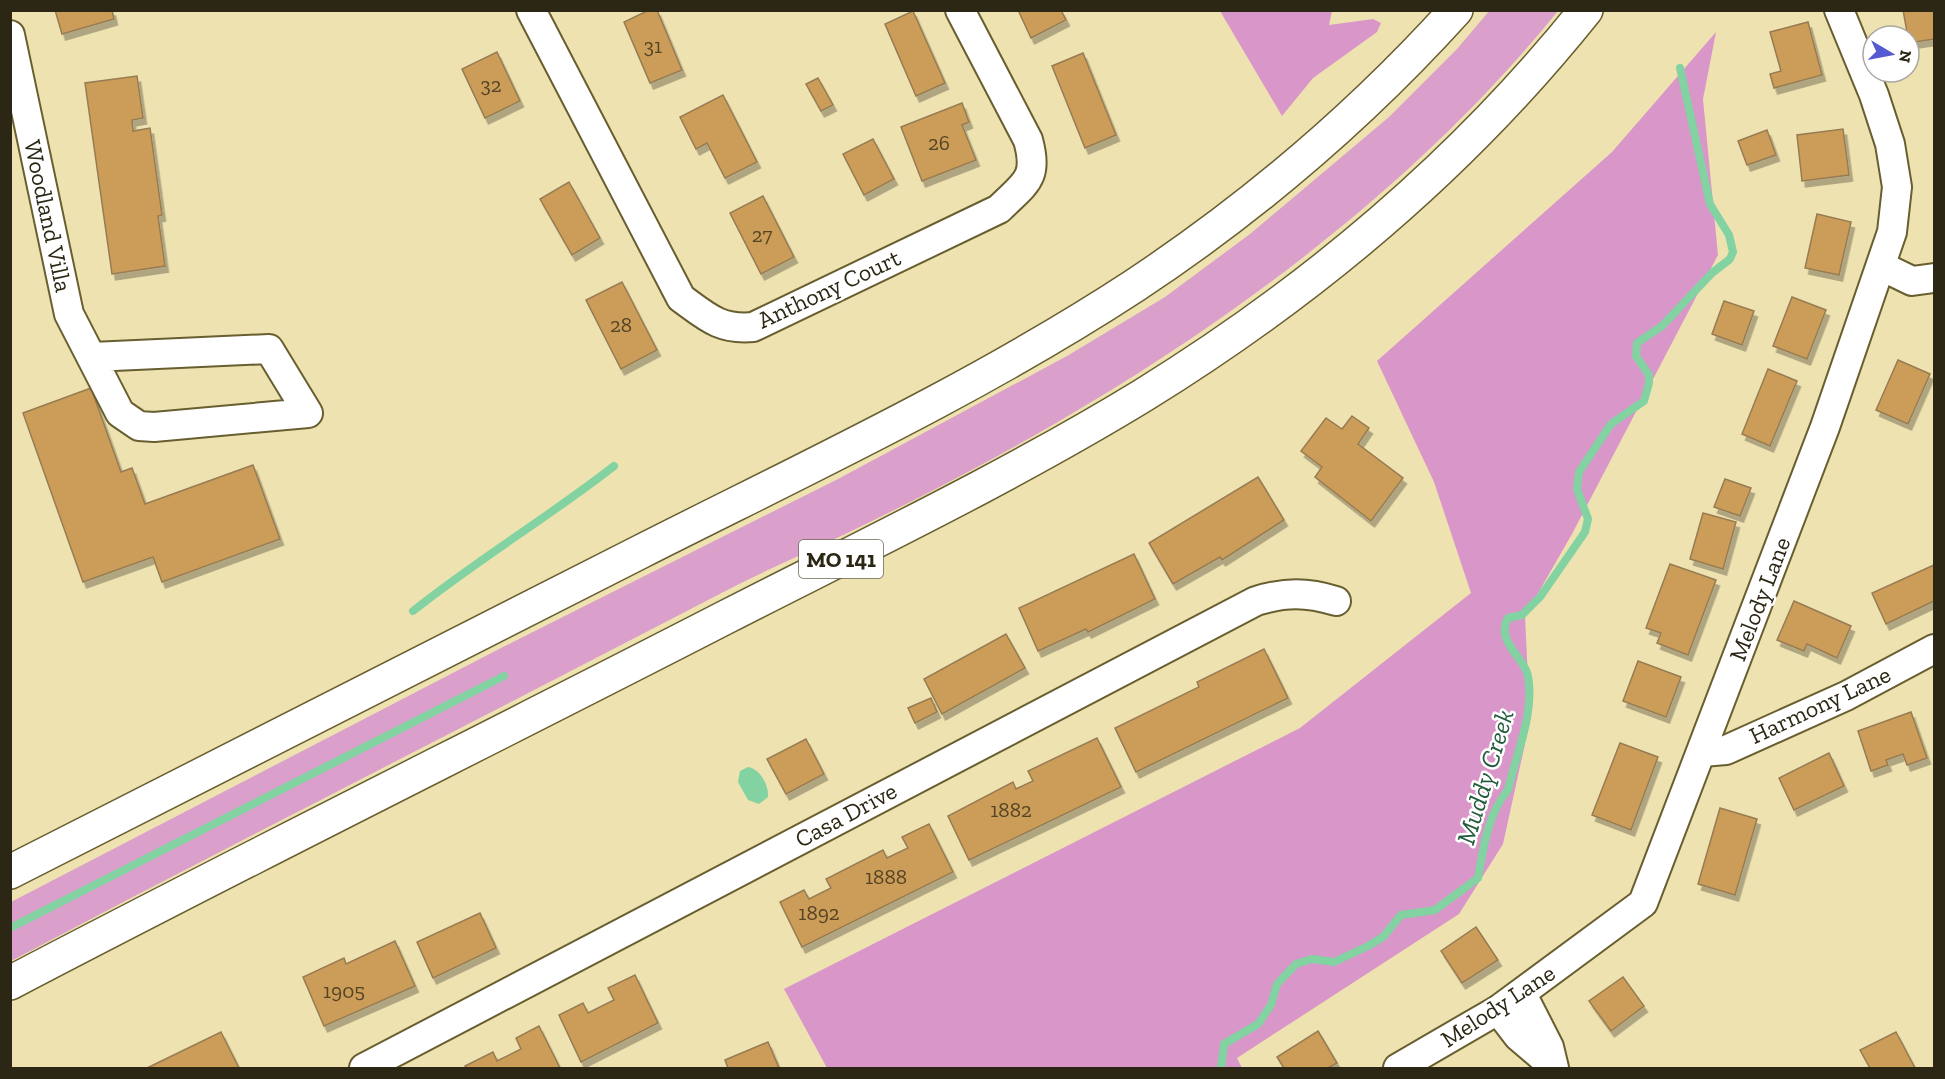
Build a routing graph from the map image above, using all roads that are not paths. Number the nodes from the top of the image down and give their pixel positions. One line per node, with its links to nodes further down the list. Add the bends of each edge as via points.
1 (531, 10): 2 (street, Anthony Court, via 681,298 707,317 733,328 753,327 999,208 1030,178 1034,159 1028,140)
2 (960, 10)
3 (1456, 10): 13 (highway, via 1354,114 1283,175 1142,280 1053,335 818,462)
4 (1586, 10): 14 (highway, MO 141, via 1505,103 1439,170 1368,233 1297,291 1145,394 980,488)
5 (1839, 10): 7 (street, Melody Lane, via 1874,95 1890,144 1897,186 1892,232)
6 (10, 35): 9 (street, Woodland Villa, via 69,314)
7 (1881, 266): 8 (street, via 1912,281); 12 (street, Melody Lane, via 1825,427)
8 (1935, 278)
9 (92, 357): 9 (street, Woodland Villa, via 120,413 139,426 308,413 269,349)
10 (1336, 601): 18 (street, Casa Drive, via 1312,593 1280,594 1256,601)
11 (1935, 649): 12 (street, Harmony Lane, via 1846,696 1726,750)
12 (1702, 752): 15 (street, Melody Lane, via 1643,903)
13 (10, 872)
14 (10, 983)
15 (1522, 994): 16 (street, Melody Lane); 17 (street, via 1549,1047)
16 (1498, 1010): 17 (street, via 1518,1036); 19 (street, Melody Lane)
17 (1554, 1067)
18 (364, 1068)
19 (1398, 1068)

